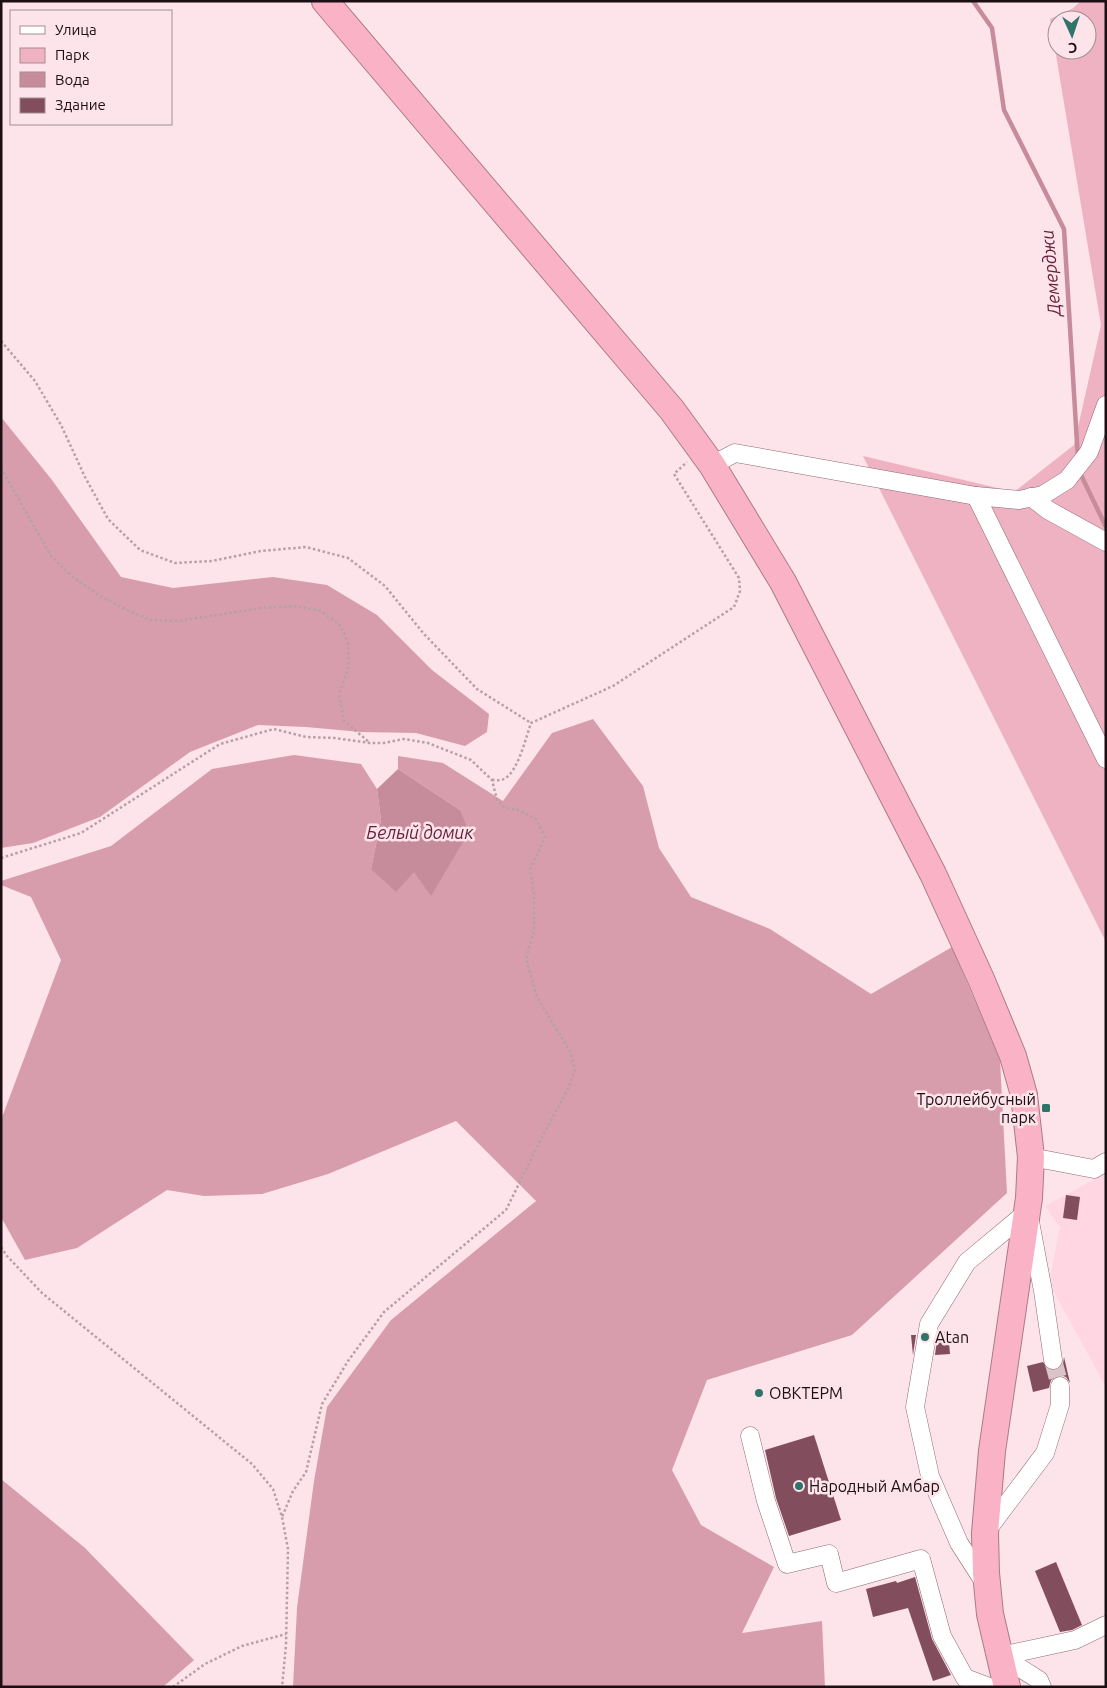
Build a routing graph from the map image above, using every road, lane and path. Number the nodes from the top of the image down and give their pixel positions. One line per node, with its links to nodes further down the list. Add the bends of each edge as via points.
1 (325, 1): 4 (highway, via 659,395)
2 (1, 341): 9 (path, via 35,381 108,520 140,550 175,563 212,561 261,551 306,547 348,558 385,586 424,634 477,689)
3 (1106, 404): 7 (street, via 1090,452 1067,480 1043,495)
4 (707, 458): 6 (street, via 735,452); 9 (path, via 674,474 739,578 740,591 734,607 613,686); 14 (highway, via 783,582 941,891 1013,1056 1024,1095)
5 (1, 468): 10 (path, via 51,556 73,577 125,609 150,620 178,621 293,606 319,610 339,624 348,642 349,666 339,695 344,722)
6 (976, 496): 7 (street); 11 (street)
7 (1031, 498): 8 (street)
8 (1106, 542)
9 (531, 723): 12 (path, via 511,773 502,780)
10 (370, 743): 12 (path, via 404,739 428,743 471,760); 13 (path, via 306,737 274,729 220,744 81,833)
11 (1106, 759)
12 (492, 780): 21 (path, via 497,800 505,808 536,819 545,837 530,869 534,930 526,960 537,997 571,1053 575,1071 506,1210 384,1312 348,1361 322,1404 306,1472 293,1491)
13 (1, 858)
14 (1031, 1157): 15 (street, via 1094,1169); 16 (highway)
15 (1106, 1162)
16 (1028, 1211): 18 (street); 22 (highway, via 992,1451); 23 (street, via 967,1262 929,1324 914,1407 930,1476 959,1543)
17 (1, 1247): 21 (path, via 42,1293 252,1464 273,1489)
18 (1053, 1360)
19 (1060, 1386): 22 (street, via 1060,1405 1046,1453)
20 (750, 1436): 29 (street, via 766,1501 787,1564 829,1554 836,1583 921,1559 942,1636 964,1678)
21 (282, 1517): 25 (path, via 288,1549)
22 (985, 1533): 23 (highway)
23 (987, 1588): 26 (highway)
24 (1106, 1625): 26 (street, via 1075,1640)
25 (287, 1634): 27 (path, via 242,1646 205,1664); 28 (path)
26 (1001, 1656): 30 (highway); 31 (street, via 1038,1680)
27 (173, 1687)
28 (282, 1687)
29 (989, 1687)
30 (1008, 1687)
31 (1042, 1687)

